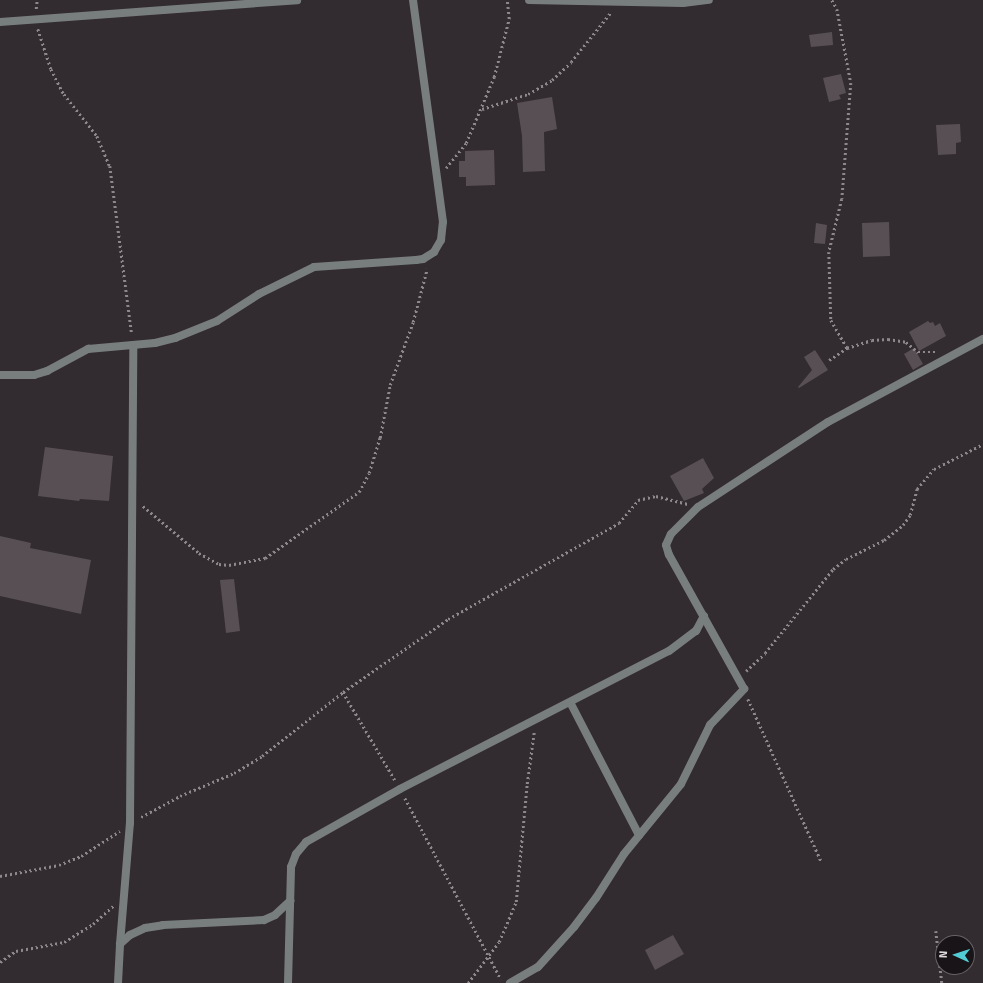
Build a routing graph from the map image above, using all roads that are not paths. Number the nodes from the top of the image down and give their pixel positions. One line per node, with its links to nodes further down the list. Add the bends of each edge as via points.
1 (297, 0): 5 (street)
2 (413, 0): 7 (street, via 436,179 442,203 443,231 438,246 428,256 416,260 314,267 259,294 217,322 175,338)
3 (529, 0): 4 (street, via 683,3)
4 (709, 0)
5 (0, 22)
6 (983, 339): 9 (street, via 858,404 698,507 671,534 666,545 679,574)
7 (133, 345): 8 (street, via 88,349 47,371 34,375); 13 (street, via 130,823 126,899)
8 (0, 375)
9 (704, 616): 10 (street, via 696,631 686,640); 11 (street, via 744,689 741,696 710,725 681,784)
10 (571, 704): 11 (street); 12 (street, via 400,790 306,842 293,859)
11 (639, 835): 16 (street, via 596,898 553,953 524,977)
12 (290, 901): 13 (street, via 275,915 264,920 145,928 130,935); 15 (street)
13 (120, 944): 14 (street)
14 (118, 983)
15 (288, 983)
16 (510, 983)

